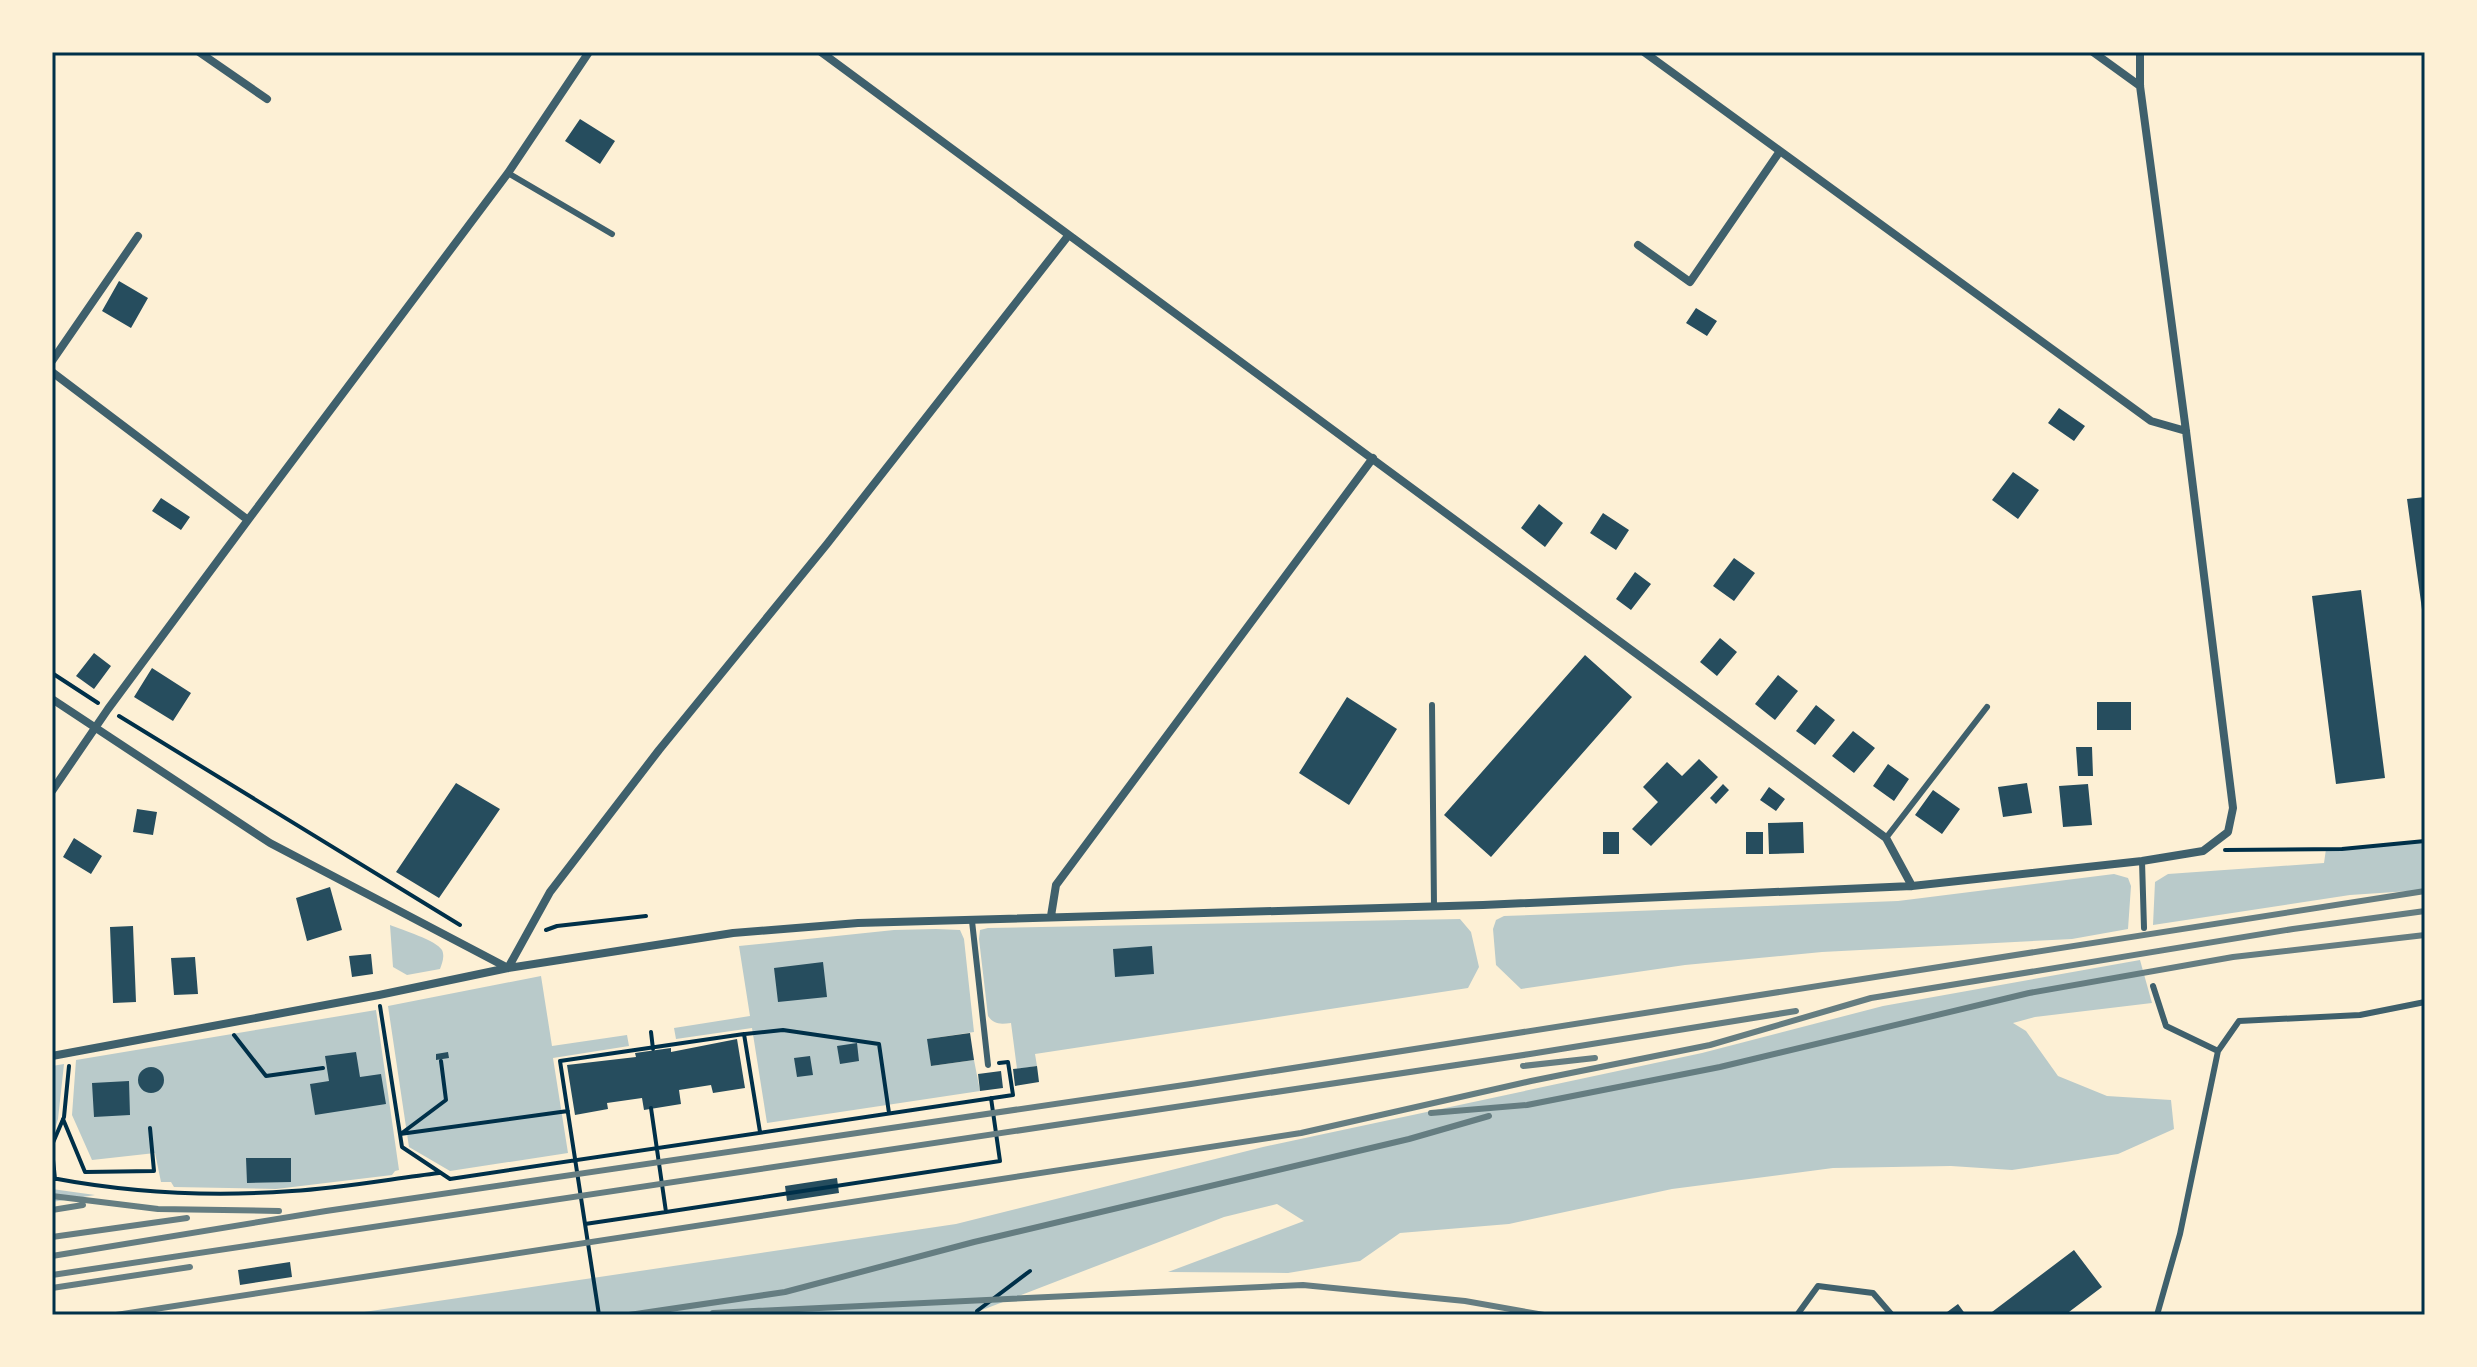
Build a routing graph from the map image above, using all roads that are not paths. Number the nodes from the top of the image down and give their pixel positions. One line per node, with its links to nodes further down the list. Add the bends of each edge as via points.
1 (199, 52): 8 (street)
2 (589, 52): 10 (street)
3 (821, 52): 13 (street)
4 (1644, 52): 9 (street)
5 (2093, 52): 7 (street)
6 (2140, 52): 7 (street)
7 (2140, 86): 17 (street)
8 (267, 99)
9 (1780, 151): 14 (street, via 1690,282); 17 (street, via 2151,421)
10 (508, 173): 11 (lane); 19 (street)
11 (612, 234)
12 (138, 236): 15 (street)
13 (1068, 236): 18 (street); 32 (street, via 550,892)
14 (1638, 245)
15 (52, 361)
16 (52, 372): 19 (street)
17 (2186, 431): 26 (street, via 2233,808 2228,832 2203,851)
18 (1373, 458): 25 (street); 29 (street, via 1056,885)
19 (248, 520): 23 (street)
20 (52, 699): 23 (street)
21 (1432, 705): 28 (lane)
22 (1987, 707): 25 (lane)
23 (96, 728): 24 (street); 32 (street, via 270,843)
24 (52, 791)
25 (1886, 838): 27 (street)
26 (2142, 861): 27 (street); 31 (lane)
27 (1912, 886): 28 (street)
28 (1434, 906): 29 (street)
29 (1051, 916): 30 (street)
30 (972, 921): 32 (street, via 733,933); 37 (lane)
31 (2144, 928)
32 (508, 968): 36 (street)
33 (2153, 986): 35 (lane, via 2166,1026)
34 (2425, 1002): 35 (lane, via 2360,1015 2239,1021)
35 (2218, 1051): 40 (lane, via 2180,1234)
36 (52, 1056)
37 (988, 1065)
38 (1797, 1315): 39 (lane, via 1818,1286 1873,1293)
39 (1892, 1315)
40 (2157, 1315)

